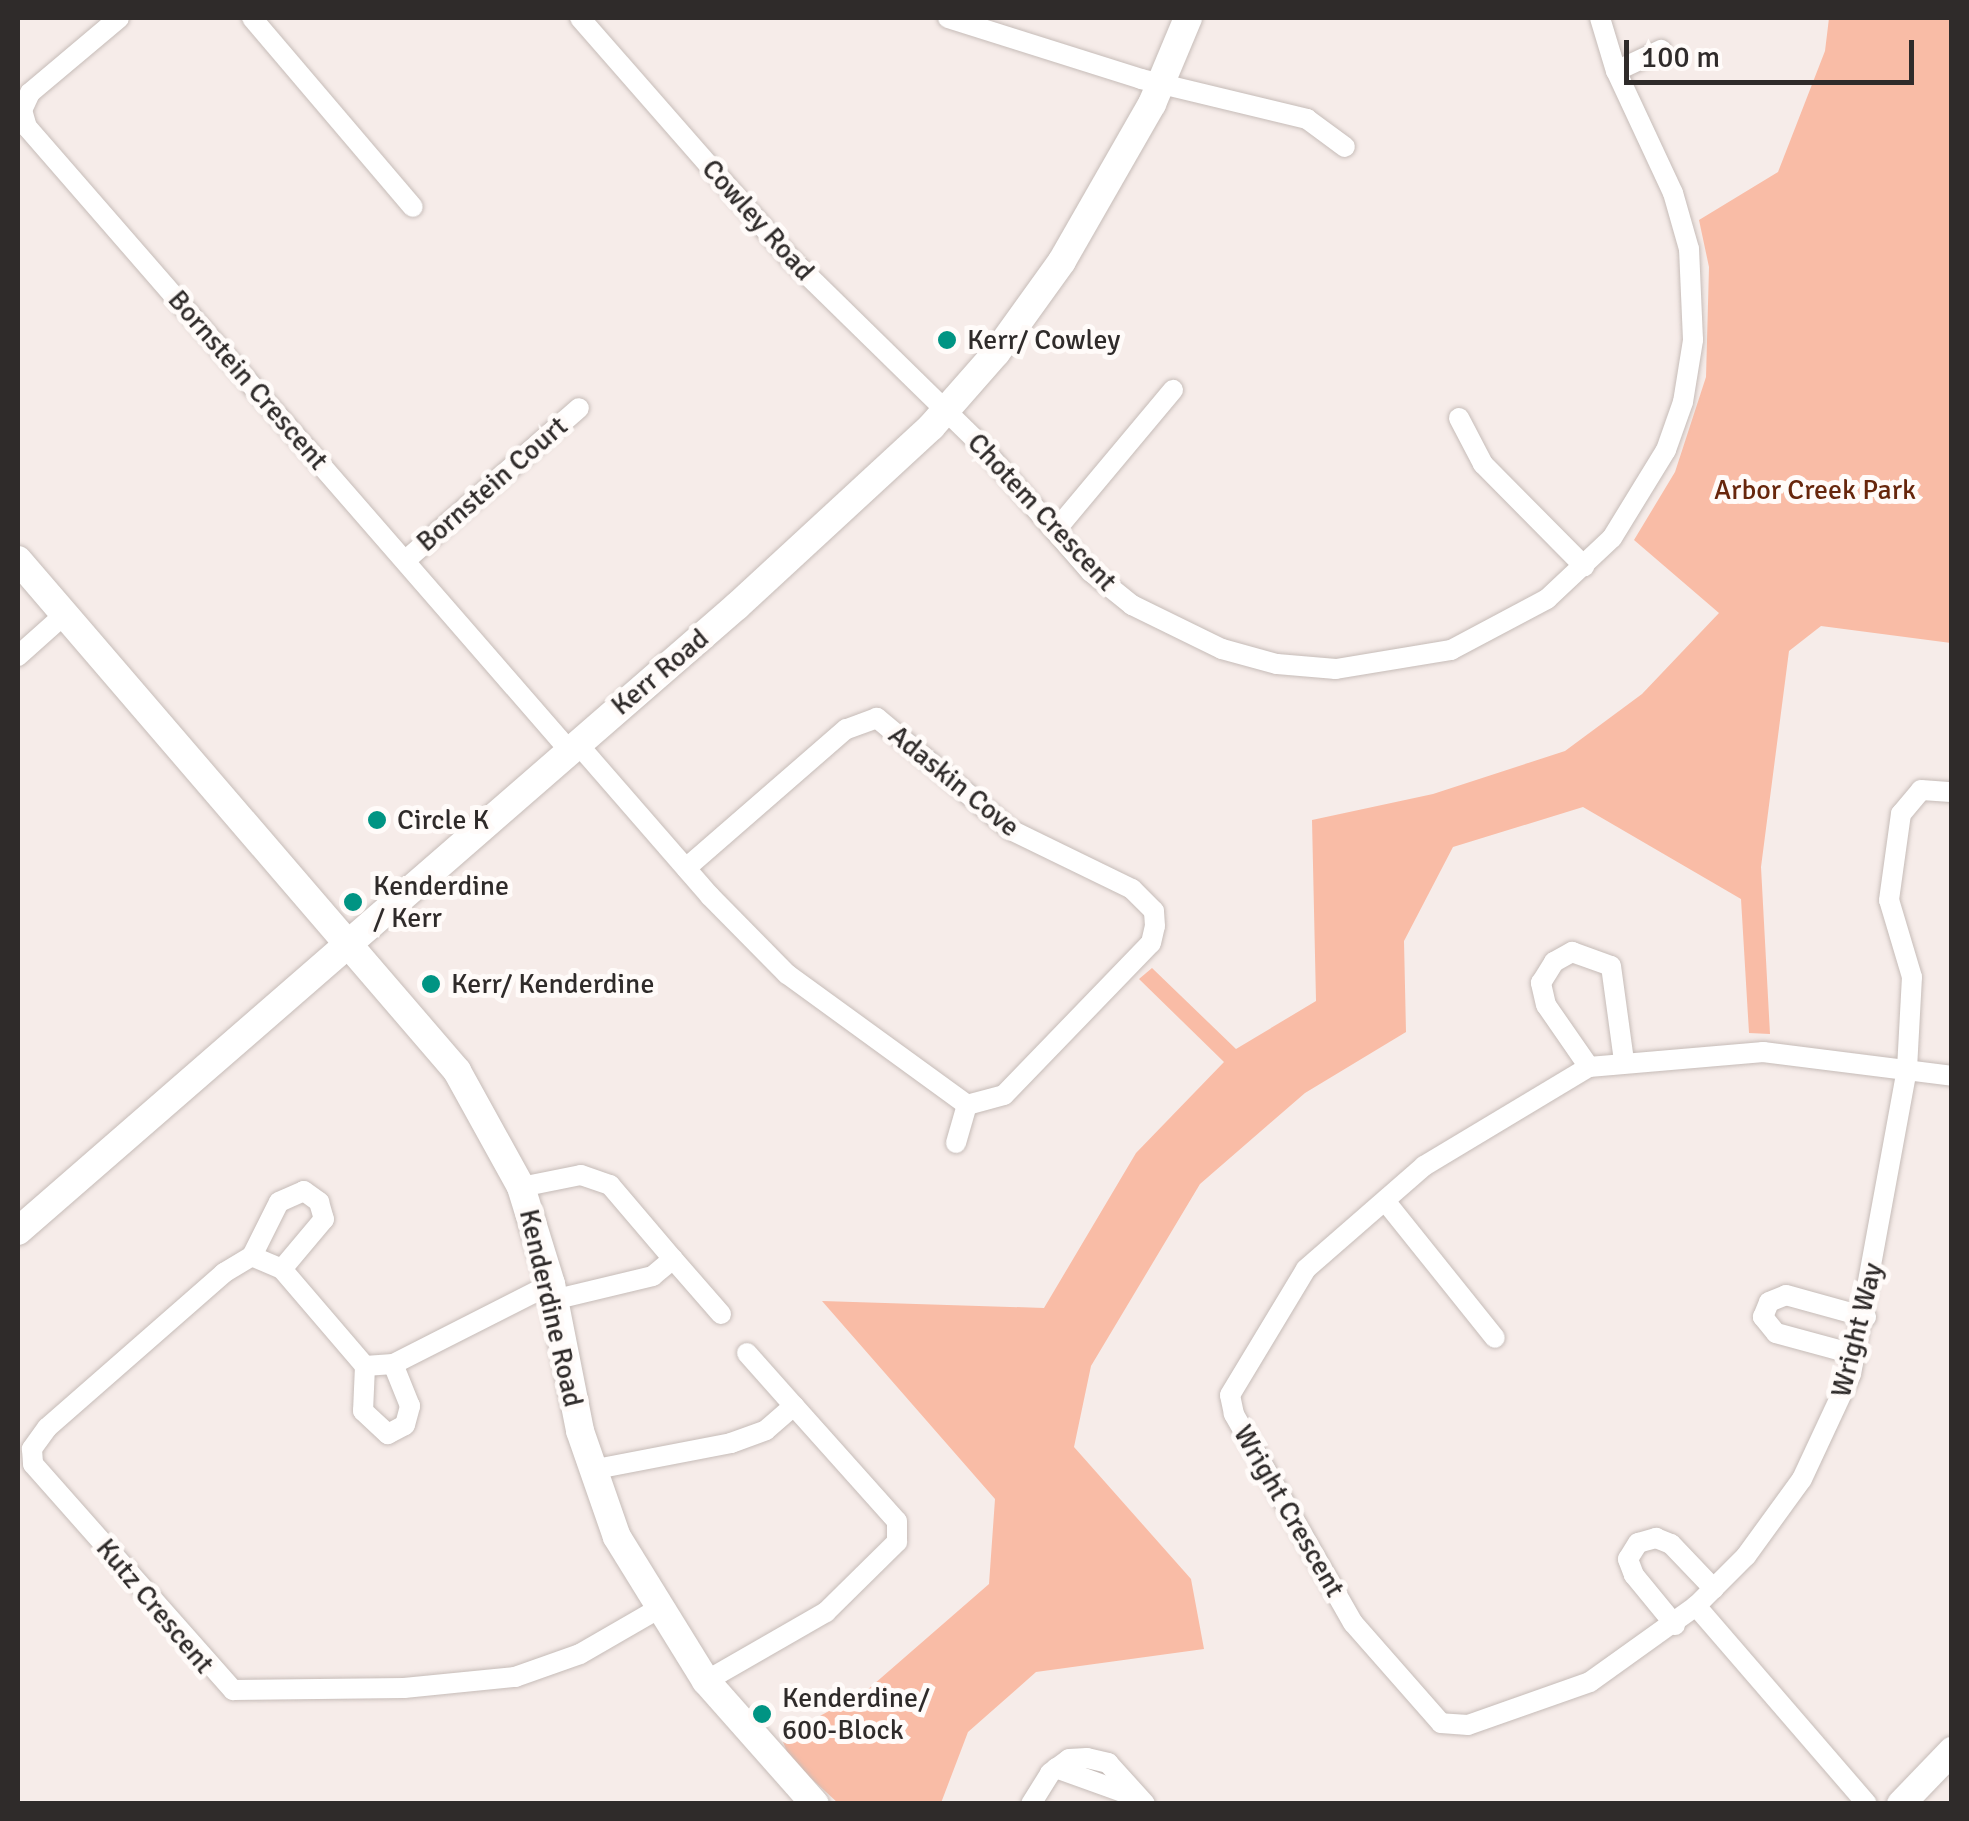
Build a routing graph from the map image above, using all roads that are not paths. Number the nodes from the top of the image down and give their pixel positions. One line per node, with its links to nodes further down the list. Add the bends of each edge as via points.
1 (119, 18): 18 (street, Bornstein Crescent, via 30,93 22,110 27,127)
2 (252, 18): 11 (street)
3 (580, 18): 14 (street, Cowley Road, via 791,259)
4 (948, 18): 9 (street)
5 (1188, 18): 9 (street, Kerr Road)
6 (1600, 18): 8 (street, Chotem Crescent)
7 (1661, 50): 8 (street)
8 (1616, 71): 19 (street, Chotem Crescent, via 1682,222 1694,288 1693,340 1683,402 1666,450 1634,510)
9 (1162, 84): 10 (street, via 1307,118); 14 (street, Kerr Road, via 1062,262)
10 (1345, 147)
11 (414, 206)
12 (1173, 390): 16 (street)
13 (579, 408): 18 (street, Bornstein Court)
14 (946, 412): 16 (street, Chotem Crescent); 22 (street, Kerr Road, via 874,485)
15 (1458, 418): 19 (street, via 1483,464)
16 (1055, 530): 19 (street, Chotem Crescent, via 1091,572 1173,629 1276,664 1336,669 1451,650 1547,599)
17 (18, 560): 20 (street, Kenderdine Road)
18 (406, 560): 22 (street, Bornstein Crescent)
19 (1584, 566)
20 (65, 614): 21 (street); 25 (street, Kenderdine Road)
21 (18, 656)
22 (573, 747): 24 (street); 25 (street, Kerr Road)
23 (1952, 792): 28 (street, Wright Way, via 1921,790 1901,814 1890,900 1912,977)
24 (686, 868): 30 (street, via 813,997); 30 (street, Adaskin Cove, via 846,728 878,718 1012,830 1144,899 1154,911 1151,942 1004,1096)
25 (351, 942): 32 (street, Kenderdine Road, via 435,1039); 34 (street, Kerr Road)
26 (1624, 1060): 27 (street, Wright Crescent); 27 (street, via 1611,966 1572,952 1554,962 1542,983 1546,1005); 28 (street, Wright Crescent, via 1762,1052)
27 (1589, 1067): 33 (street, Wright Crescent, via 1424,1166)
28 (1907, 1069): 29 (street, Wright Crescent); 40 (street, Wright Way)
29 (1952, 1076)
30 (967, 1106): 31 (street)
31 (956, 1143)
32 (521, 1187): 36 (street, via 582,1175 610,1185); 38 (street, Kenderdine Road)
33 (1386, 1202): 41 (street); 51 (street, Wright Crescent, via 1306,1268 1230,1394 1234,1414 1353,1623 1432,1716 1458,1727 1590,1682)
34 (18, 1231)
35 (252, 1256): 37 (street); 37 (street, Kutz Crescent, via 279,1202 304,1191 319,1202 324,1219); 50 (street, Kutz Crescent, via 62,1415 32,1449 33,1464 224,1685 244,1692 515,1678 580,1654)
36 (673, 1259): 38 (street, via 653,1276); 39 (street)
37 (282, 1269): 45 (street)
38 (552, 1292): 44 (street); 47 (street, Kenderdine Road)
39 (721, 1314)
40 (1866, 1317): 43 (street, Wright Way); 43 (street, via 1786,1294 1769,1302 1763,1317 1776,1334)
41 (1495, 1338)
42 (747, 1353): 46 (street)
43 (1857, 1355): 48 (street, Wright Way, via 1802,1479)
44 (393, 1364): 45 (street); 45 (street, via 410,1406 405,1425 388,1434 363,1410)
45 (365, 1366)
46 (794, 1406): 47 (street, via 766,1430 732,1443); 52 (street, via 897,1521 897,1542 826,1612)
47 (591, 1470): 50 (street, Kenderdine Road, via 617,1537)
48 (1714, 1589): 49 (street, Wright Way); 51 (street, via 1671,1544 1656,1538 1638,1543 1628,1559 1634,1575)
49 (1696, 1606): 51 (street, Wright Crescent); 57 (street)
50 (658, 1609): 52 (street, Kenderdine Road)
51 (1675, 1625)
52 (706, 1681): 54 (street, Kenderdine Road)
53 (1952, 1751): 58 (street)
54 (803, 1800)
55 (1143, 1801): 56 (street, via 1108,1762 1068,1759)
56 (1031, 1804)
57 (1867, 1804)
58 (1901, 1804)

